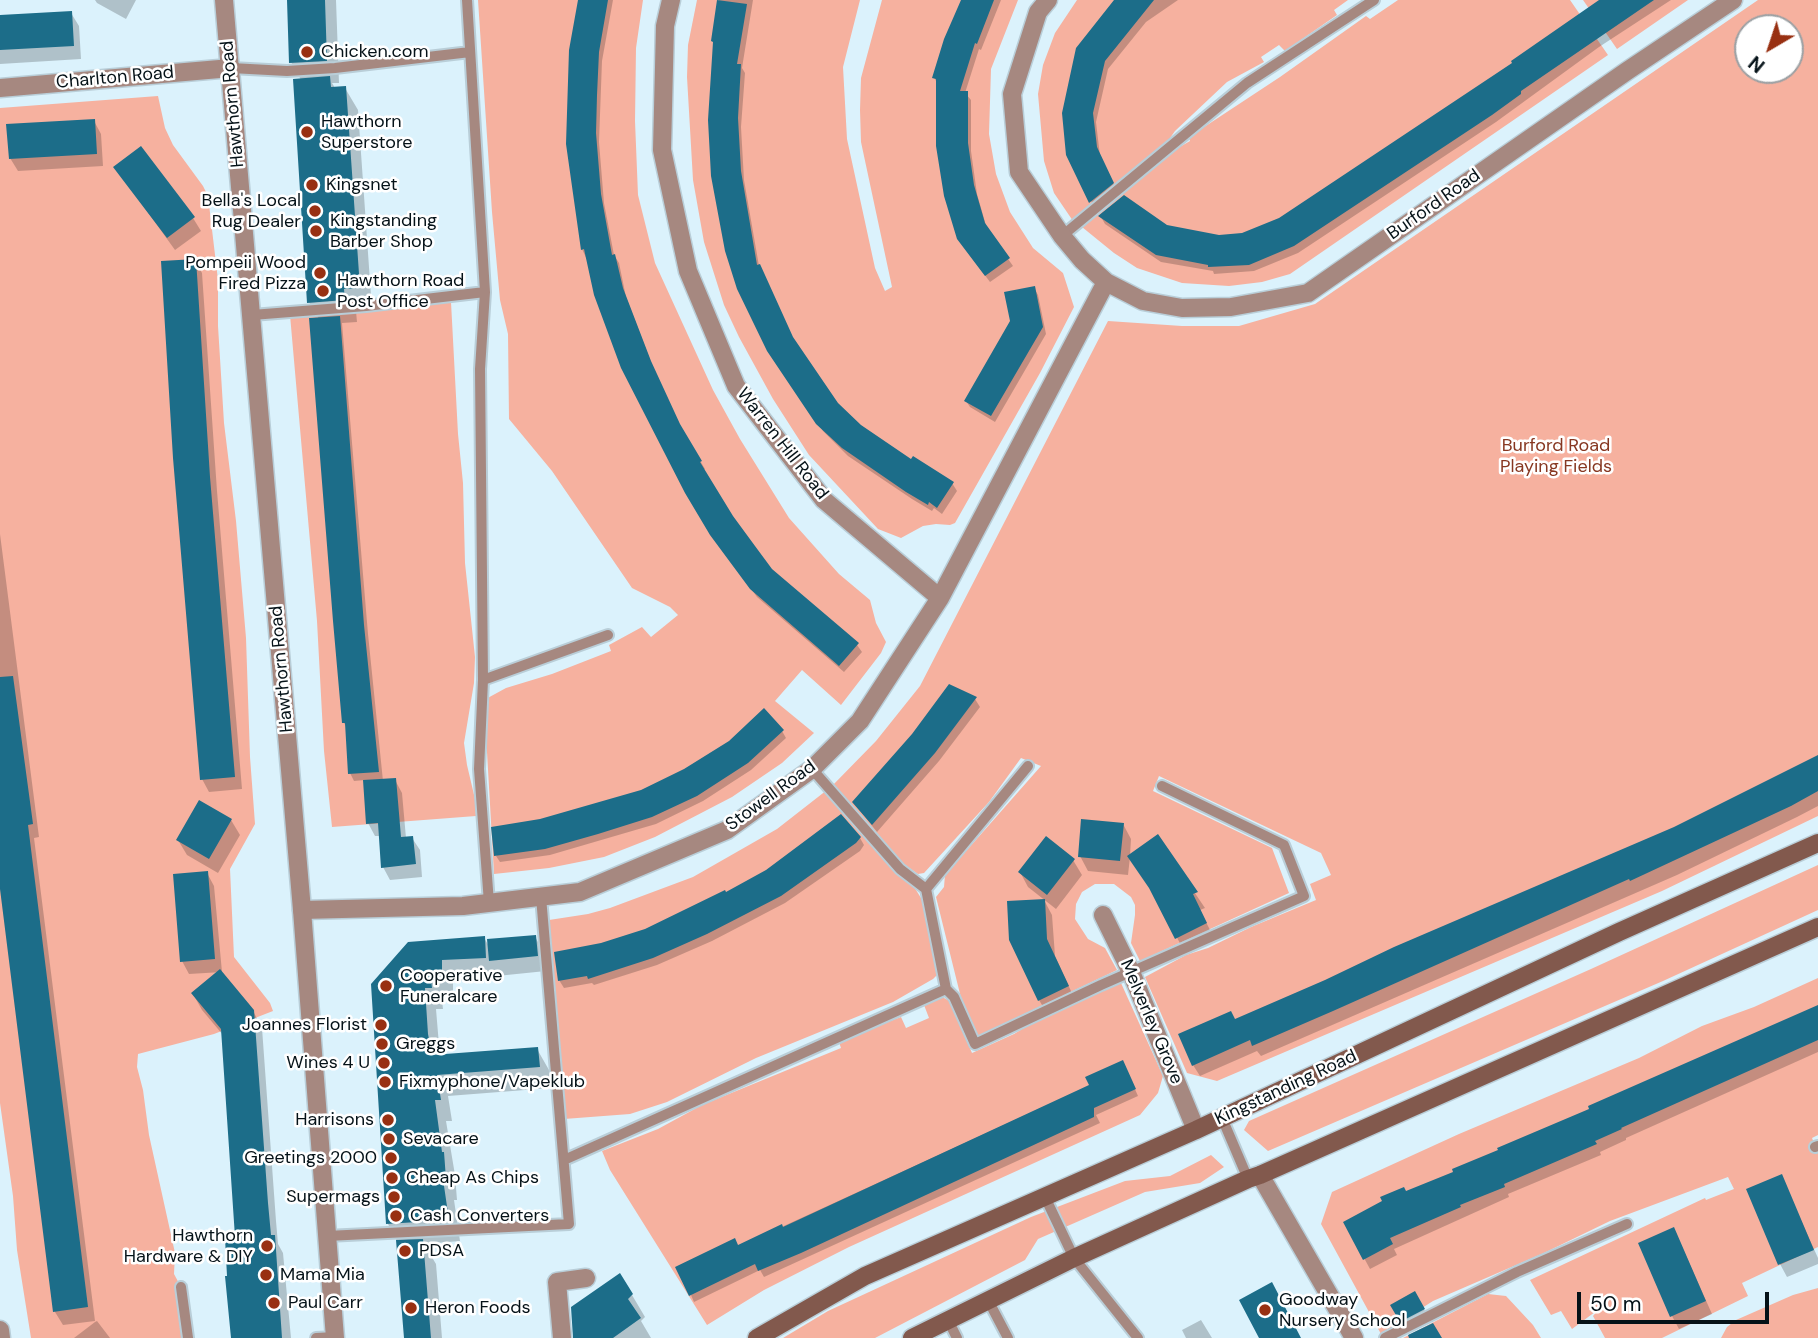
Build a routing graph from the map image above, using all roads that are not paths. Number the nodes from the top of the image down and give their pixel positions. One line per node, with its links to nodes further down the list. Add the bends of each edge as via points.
1 (224, 0): 8 (street, Hawthorn Road)
2 (467, 0): 7 (lane)
3 (671, 0): 14 (street, Warren Hill Road, via 665,26 662,150 688,271 736,386 824,500)
4 (1048, 0): 10 (street, Burford Road, via 1038,12 1012,94 1019,172)
5 (1374, 0): 10 (lane, via 1247,83)
6 (1733, 0): 11 (street, Burford Road, via 1308,293 1231,307 1182,309 1143,301)
7 (470, 52): 8 (lane, via 287,71); 12 (lane)
8 (231, 68): 9 (street, Charlton Road); 13 (street, Hawthorn Road)
9 (0, 88)
10 (1062, 236): 11 (street, Burford Road)
11 (1105, 282): 14 (street, Stowell Road)
12 (485, 292): 13 (lane); 16 (lane, via 480,369)
13 (252, 315): 24 (street, Hawthorn Road)
14 (940, 598): 18 (street, Stowell Road, via 860,721)
15 (608, 635): 16 (lane)
16 (483, 680): 23 (lane, via 479,769)
17 (1028, 766): 21 (lane)
18 (812, 769): 21 (lane, via 900,869); 22 (street, Stowell Road, via 727,830 580,892)
19 (1162, 786): 27 (lane, via 1284,845 1304,896)
20 (1818, 843): 29 (main road, Kingstanding Road)
21 (926, 889): 28 (lane)
22 (541, 897): 23 (street, Stowell Road); 31 (lane)
23 (489, 903): 24 (street, Stowell Road)
24 (302, 910): 35 (street, Hawthorn Road)
25 (1103, 915): 27 (street, Melverley Grove)
26 (1818, 928): 32 (main road)
27 (1131, 972): 28 (lane, via 975,1044); 30 (street, Melverley Grove)
28 (946, 989): 31 (lane)
29 (1222, 1118): 30 (main road, Kingstanding Road); 32 (lane)
30 (1196, 1130): 33 (main road, Kingstanding Road)
31 (564, 1160): 35 (lane, via 569,1224)
32 (1254, 1177): 36 (main road); 51 (street)
33 (1045, 1197): 36 (lane); 46 (main road, Kingstanding Road, via 865,1276)
34 (1628, 1224): 52 (lane, via 1517,1272)
35 (327, 1236): 44 (street, Hawthorn Road)
36 (1074, 1258): 39 (main road); 50 (lane)
37 (586, 1278): 45 (street, via 557,1282)
38 (181, 1287): 43 (lane)
39 (988, 1300): 40 (main road); 49 (lane)
40 (948, 1320): 47 (main road); 48 (lane)
41 (0, 1330): 42 (street)
42 (1, 1338)
43 (188, 1338)
44 (329, 1338)
45 (562, 1338)
46 (757, 1338)
47 (912, 1338)
48 (957, 1338)
49 (1008, 1338)
50 (1138, 1338)
51 (1354, 1338)
52 (1385, 1338)

